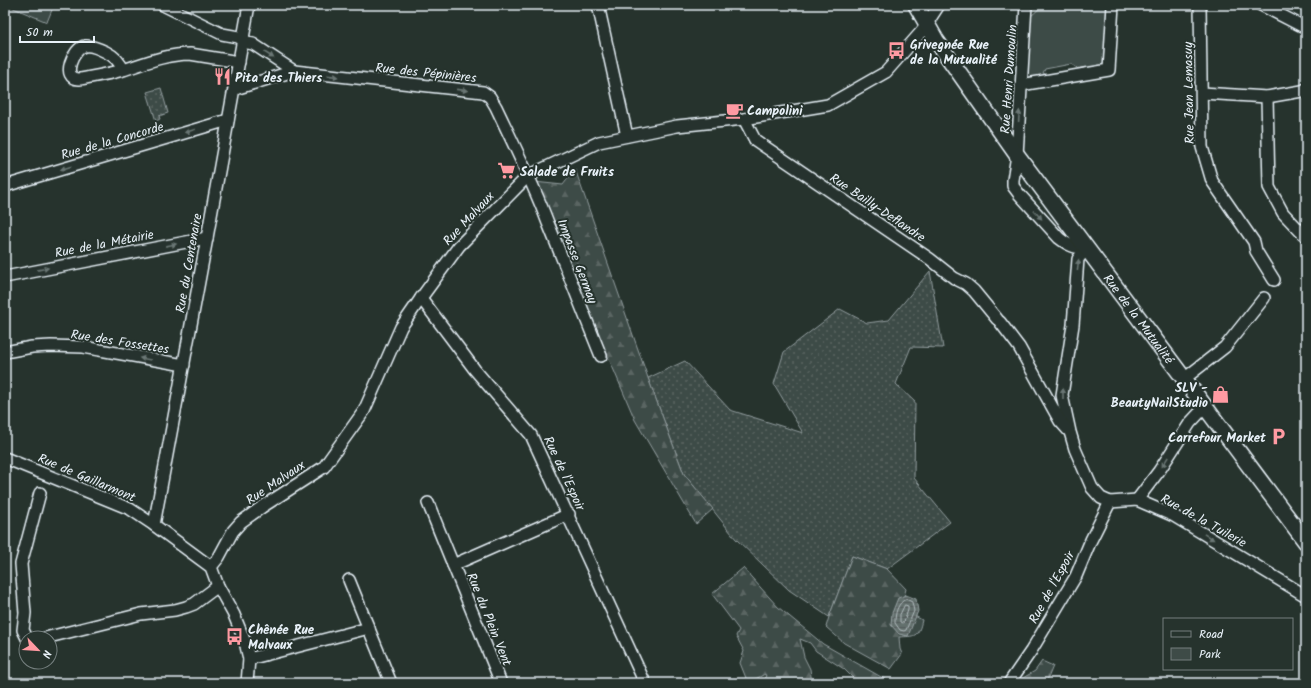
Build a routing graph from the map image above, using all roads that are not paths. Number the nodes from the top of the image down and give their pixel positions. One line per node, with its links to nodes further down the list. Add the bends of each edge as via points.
1 (163, 5): 12 (street, Rue des Pépinières, via 222,34)
2 (249, 5): 12 (street, Rue du Centenaire)
3 (598, 5): 23 (street)
4 (916, 5): 10 (street, Rue de la Mutualité)
5 (939, 5): 10 (street, Rue Malvaux)
6 (1026, 5): 16 (street, Rue Henri Dumoulin)
7 (1113, 5): 16 (street, via 1109,70)
8 (1200, 5): 19 (street, Rue Jean Lemasuy)
9 (1261, 5): 11 (street)
10 (927, 24): 21 (street, Rue Malvaux, via 886,72 828,105); 24 (street, Rue de la Mutualité)
11 (1306, 28)
12 (243, 40): 13 (street, Rue du Centenaire); 15 (street, Rue des Pépinières, one-way to 15)
13 (239, 62): 14 (street, via 182,54 144,62); 18 (street, Rue du Centenaire)
14 (123, 70): 14 (street, via 75,80 69,73 71,62 82,46 95,48 113,56)
15 (294, 71): 18 (street, Rue des Pépinières); 25 (street, Rue des Pépinières, one-way to 25, via 483,92 490,97 496,107)
16 (1021, 85): 24 (street, Rue Henri Dumoulin, one-way to 16)
17 (1306, 88): 20 (street, via 1302,91)
18 (235, 89): 22 (street, Rue du Centenaire)
19 (1202, 93): 20 (street); 31 (street, Rue Jean Lemasuy, via 1202,147 1212,181 1254,242 1256,251)
20 (1267, 97): 27 (street, via 1269,187 1283,213)
21 (744, 119): 23 (street, Rue Malvaux, via 677,126); 39 (street, Rue Bailly-Deflandre, via 755,140 974,291 1019,347 1060,421)
22 (228, 120): 26 (street, Rue de la Concorde, one-way to 26); 28 (street, Rue du Centenaire)
23 (627, 136): 25 (street, Rue Malvaux, via 599,142)
24 (1017, 155): 29 (street, Rue de la Mutualité); 29 (street, one-way to 29, via 1013,186 1067,245)
25 (528, 176): 32 (street, Rue Malvaux, via 459,246); 35 (street, Impasse Germay)
26 (5, 186)
27 (1306, 236)
28 (208, 238): 30 (street, Rue de la Métairie, one-way to 28); 36 (street, Rue du Centenaire)
29 (1086, 249): 37 (street, Rue de la Mutualité); 39 (street, one-way to 29, via 1062,395 1073,325 1078,259)
30 (5, 277)
31 (1274, 280)
32 (421, 298): 45 (street, Rue de l'Espoir, via 475,370 531,435); 49 (street, Rue Malvaux, via 401,327 364,411 324,467 242,522)
33 (1264, 298): 37 (street, via 1225,347)
34 (5, 352): 36 (street, Rue des Fossettes, one-way to 34, via 75,347 32,347)
35 (601, 356)
36 (184, 366): 46 (street, Rue du Centenaire)
37 (1184, 379): 38 (street, Rue de la Mutualité)
38 (1204, 408): 42 (street, one-way to 42, via 1190,423 1160,471); 47 (street, Rue de la Mutualité)
39 (1070, 432): 43 (street, via 1092,488 1101,498)
40 (5, 458): 46 (street, Rue de Gaillarmont, via 130,508)
41 (40, 492): 54 (street, via 21,564 25,613)
42 (1137, 500): 43 (street, Rue de la Tuilerie); 52 (street, Rue de la Tuilerie, one-way to 52, via 1174,516)
43 (1110, 502): 61 (street, Rue de l'Espoir, via 1076,576)
44 (428, 503): 48 (street, Rue du Plein Vent)
45 (569, 514): 48 (street, Rue du Plein Vent); 60 (street, Rue de l'Espoir)
46 (154, 525): 49 (street, Rue de Gaillarmont)
47 (1306, 542)
48 (453, 565): 59 (street, Rue du Plein Vent)
49 (211, 567): 51 (street)
50 (349, 580): 53 (street)
51 (218, 586): 55 (street, via 186,607 141,614); 56 (street, via 234,615)
52 (1306, 596)
53 (368, 628): 56 (street); 58 (street)
54 (23, 630)
55 (58, 635)
56 (249, 659): 57 (street)
57 (247, 683)
58 (390, 683)
59 (501, 683)
60 (645, 683)
61 (1009, 683)

